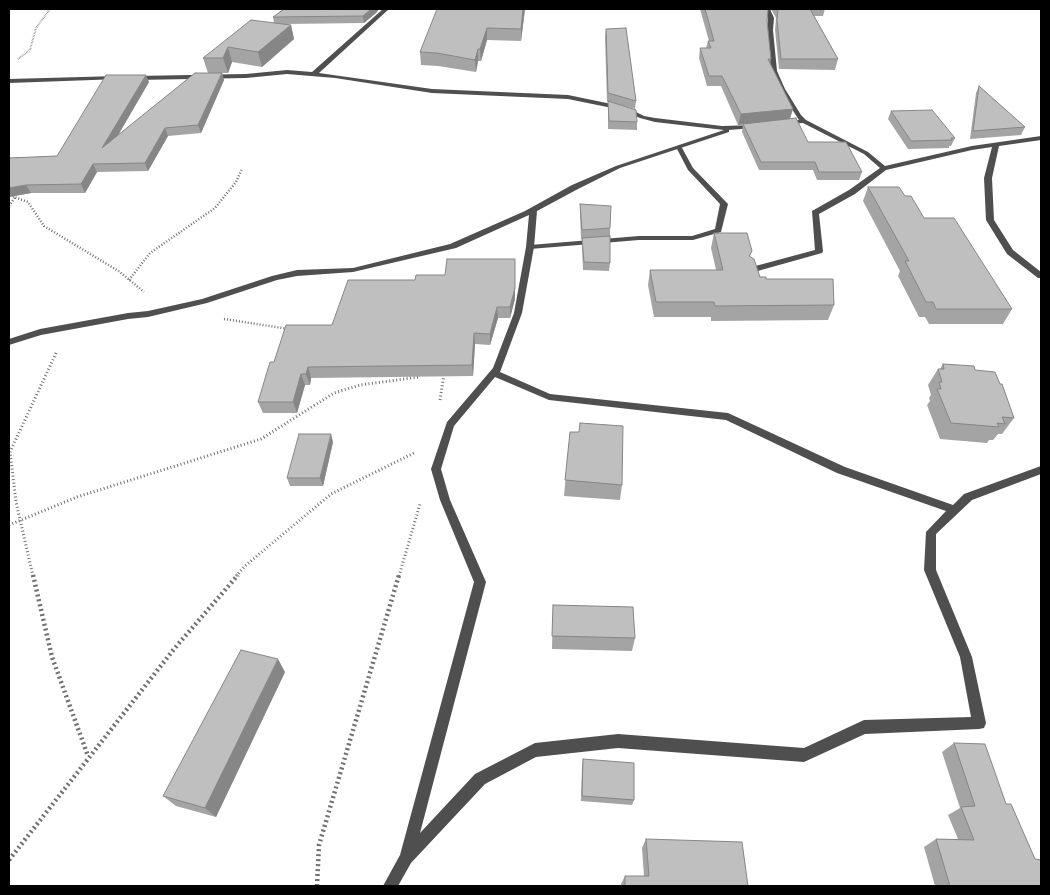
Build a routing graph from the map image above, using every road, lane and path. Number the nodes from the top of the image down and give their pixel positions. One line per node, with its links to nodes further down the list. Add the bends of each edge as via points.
1 (50, 9): 4 (path, via 36,28 30,50)
2 (386, 9): 5 (street)
3 (768, 9): 7 (street, via 774,71)
4 (15, 61)
5 (314, 74): 6 (street, via 287,72 246,76); 10 (street, via 432,91 568,97 624,108 649,119)
6 (9, 81)
7 (804, 121): 8 (street); 14 (street, via 866,154)
8 (776, 124)
9 (760, 126): 10 (street)
10 (732, 128): 13 (street)
11 (1041, 138): 12 (street)
12 (996, 144): 14 (street); 22 (street, via 988,178 990,220 1010,252)
13 (679, 148): 19 (street, via 618,167); 20 (street, via 690,169 724,204 718,230 693,238 639,238)
14 (884, 168): 21 (street, via 815,214 819,251)
15 (242, 169): 23 (path, via 236,182 214,208 150,253)
16 (10, 188): 17 (path)
17 (15, 197): 18 (path); 23 (path, via 28,202 44,226)
18 (9, 206)
19 (533, 210): 20 (street); 24 (street, via 453,246 352,270 297,273 204,302)
20 (530, 247): 30 (street, via 518,313)
21 (751, 270)
22 (1041, 276)
23 (129, 280): 24 (path)
24 (166, 310): 26 (street)
25 (220, 318): 27 (path)
26 (66, 328): 28 (street); 39 (path, via 50,371 10,452)
27 (291, 330)
28 (9, 342)
29 (439, 365): 31 (path)
30 (494, 373): 38 (street, via 549,397 728,417 841,470); 42 (street, via 450,425 436,469 445,500 480,582)
31 (444, 374): 32 (path); 34 (path)
32 (434, 375)
33 (425, 376): 39 (path, via 334,393 261,439 77,497)
34 (438, 409)
35 (421, 450): 41 (path, via 331,494 245,566)
36 (1041, 470): 38 (street, via 968,497)
37 (421, 498): 44 (path, via 319,846)
38 (955, 510): 42 (street, via 931,532 930,570 966,657 979,723 864,727 804,755 618,741 536,750 480,779)
39 (20, 520): 40 (path); 41 (path, via 52,657)
40 (9, 525)
41 (88, 756): 43 (path)
42 (406, 858): 45 (street)
43 (9, 860)
44 (317, 886)
45 (390, 886)

